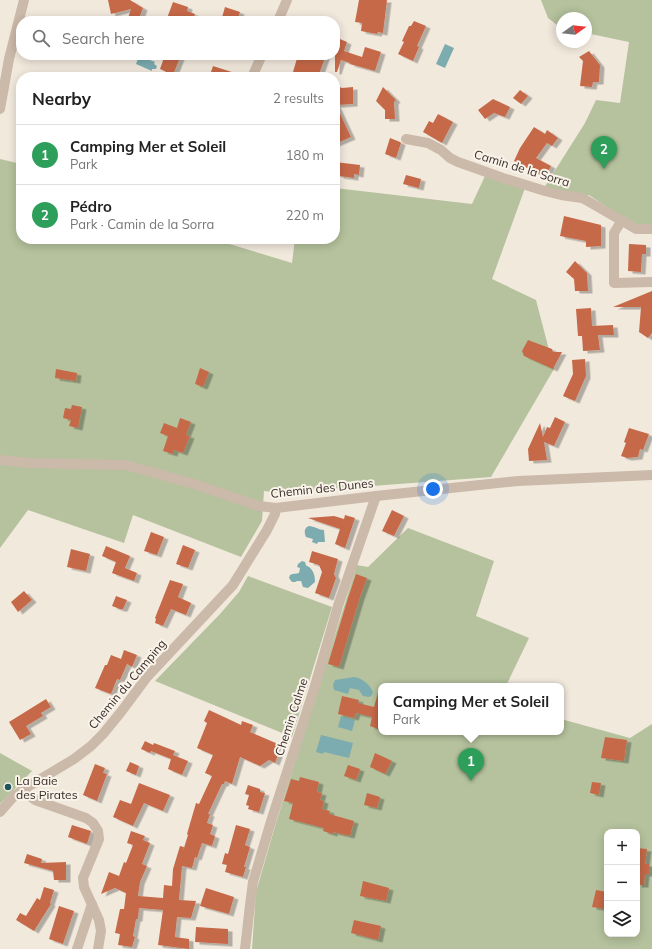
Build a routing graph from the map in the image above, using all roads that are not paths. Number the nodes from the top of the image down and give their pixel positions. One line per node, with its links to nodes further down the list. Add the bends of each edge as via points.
1 (24, 0): 3 (street)
2 (287, 0): 4 (street)
3 (20, 16)
4 (280, 16)
5 (16, 31): 8 (street)
6 (260, 60): 7 (street)
7 (254, 72)
8 (0, 109)
9 (406, 139): 10 (street, Camin de la Sorra, via 435,146 458,162 503,178 545,191 582,198)
10 (622, 220): 11 (street, Camin de la Sorra, via 636,229); 12 (street, via 614,233 614,283)
11 (652, 229)
12 (652, 282)
13 (0, 460): 16 (street, Chemin des Dunes, via 126,465 259,506)
14 (652, 475): 15 (street, Chemin des Dunes, via 518,481)
15 (376, 496): 16 (street, Chemin des Dunes); 22 (street, Chemin Calme, via 338,606 253,882)
16 (276, 508): 17 (street, Chemin du Camping, via 267,530 233,585 147,677 102,734 91,746)
17 (24, 790): 18 (street, Chemin du Camping, via 14,796); 19 (street, via 35,800 86,818 98,831 98,839 83,878)
18 (0, 812)
19 (92, 904): 20 (street); 21 (street, via 101,931)
20 (77, 949)
21 (98, 949)
22 (245, 949)

